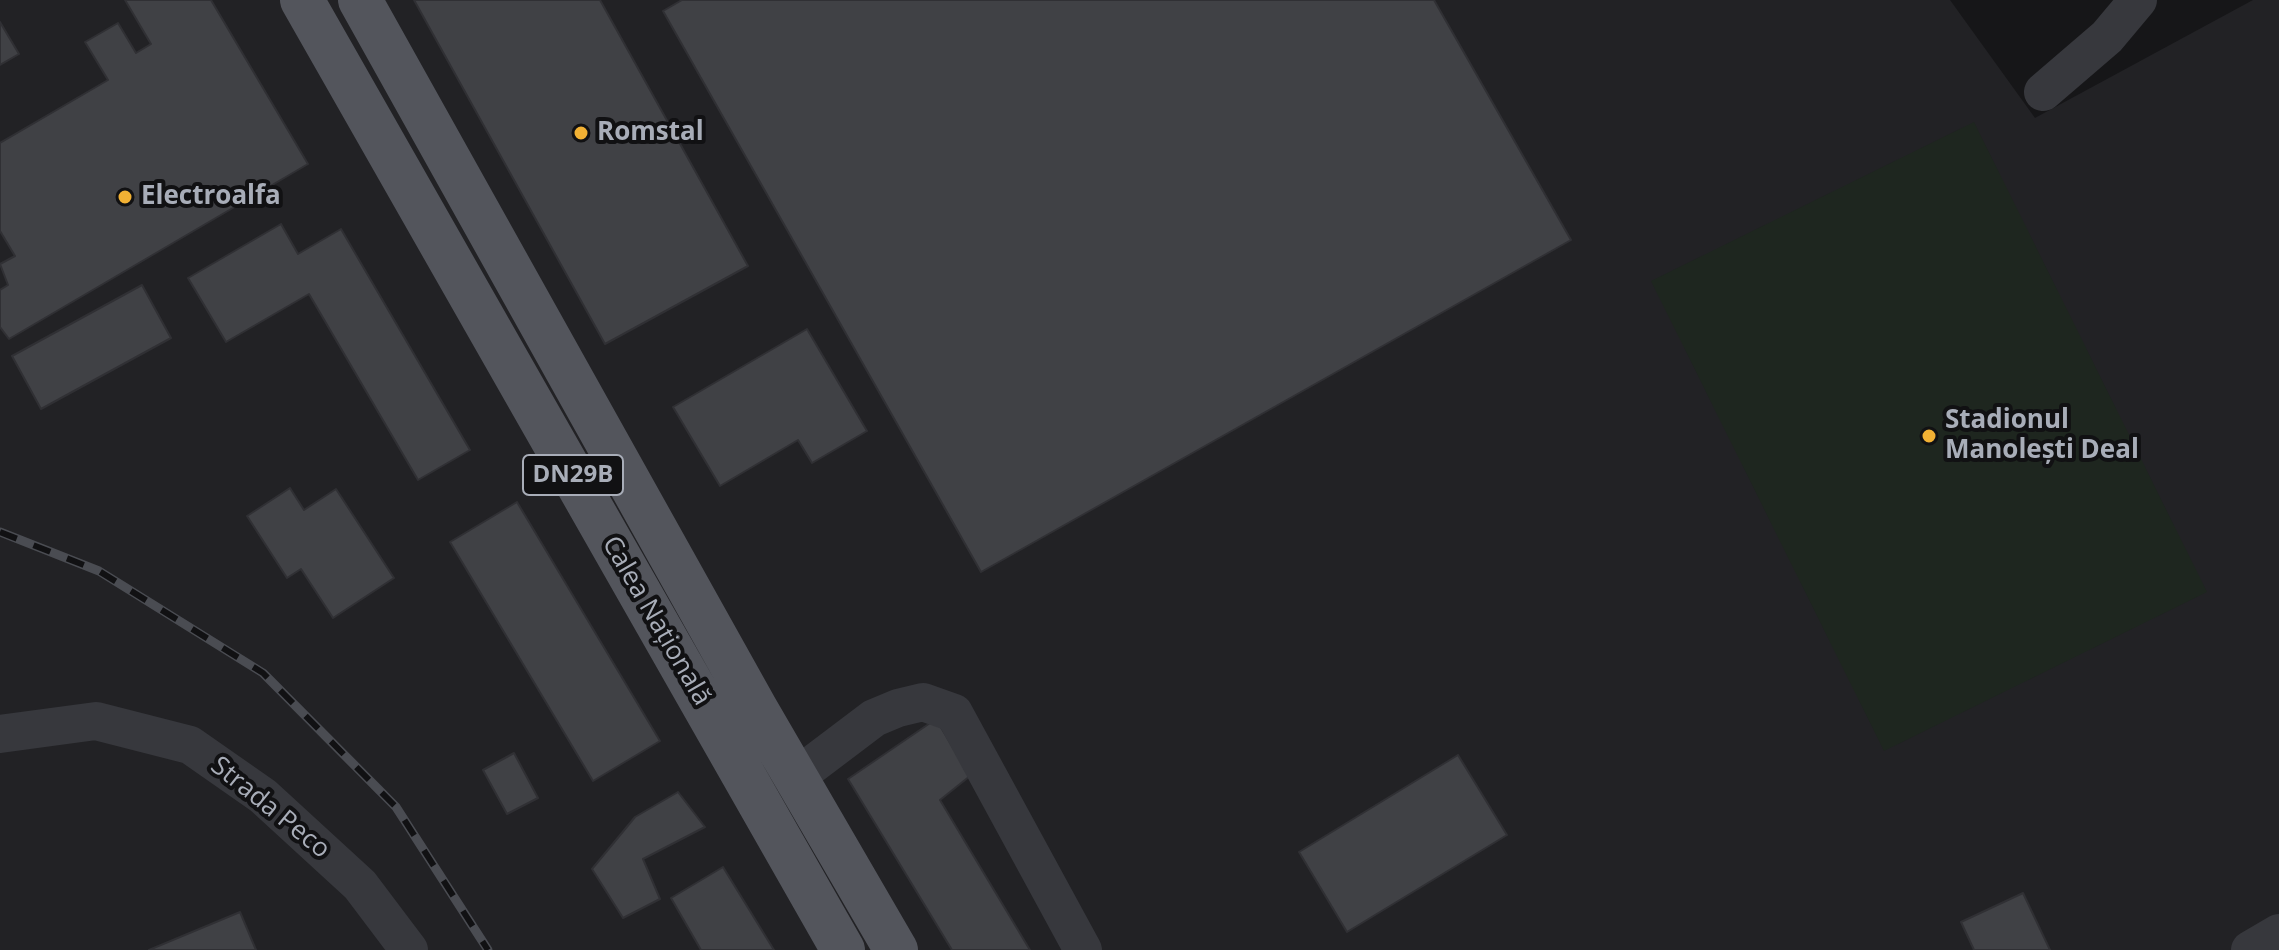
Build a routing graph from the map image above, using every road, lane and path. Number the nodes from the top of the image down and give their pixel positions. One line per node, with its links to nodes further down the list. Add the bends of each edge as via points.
1 (302, 0): 9 (main road, Calea Națională / DN29B)
2 (360, 0): 6 (main road, Calea Națională / DN29B)
3 (2138, 0): 4 (street, via 2107,37)
4 (2043, 92)
5 (0, 734): 8 (street, Strada Peco, via 96,721 190,745 263,796 360,885)
6 (796, 777): 10 (main road, Calea Națională / DN29B); 11 (street, via 874,718 923,702 954,713)
7 (2279, 933): 12 (street)
8 (409, 950)
9 (843, 950)
10 (896, 950)
11 (1083, 950)
12 (2251, 950)

